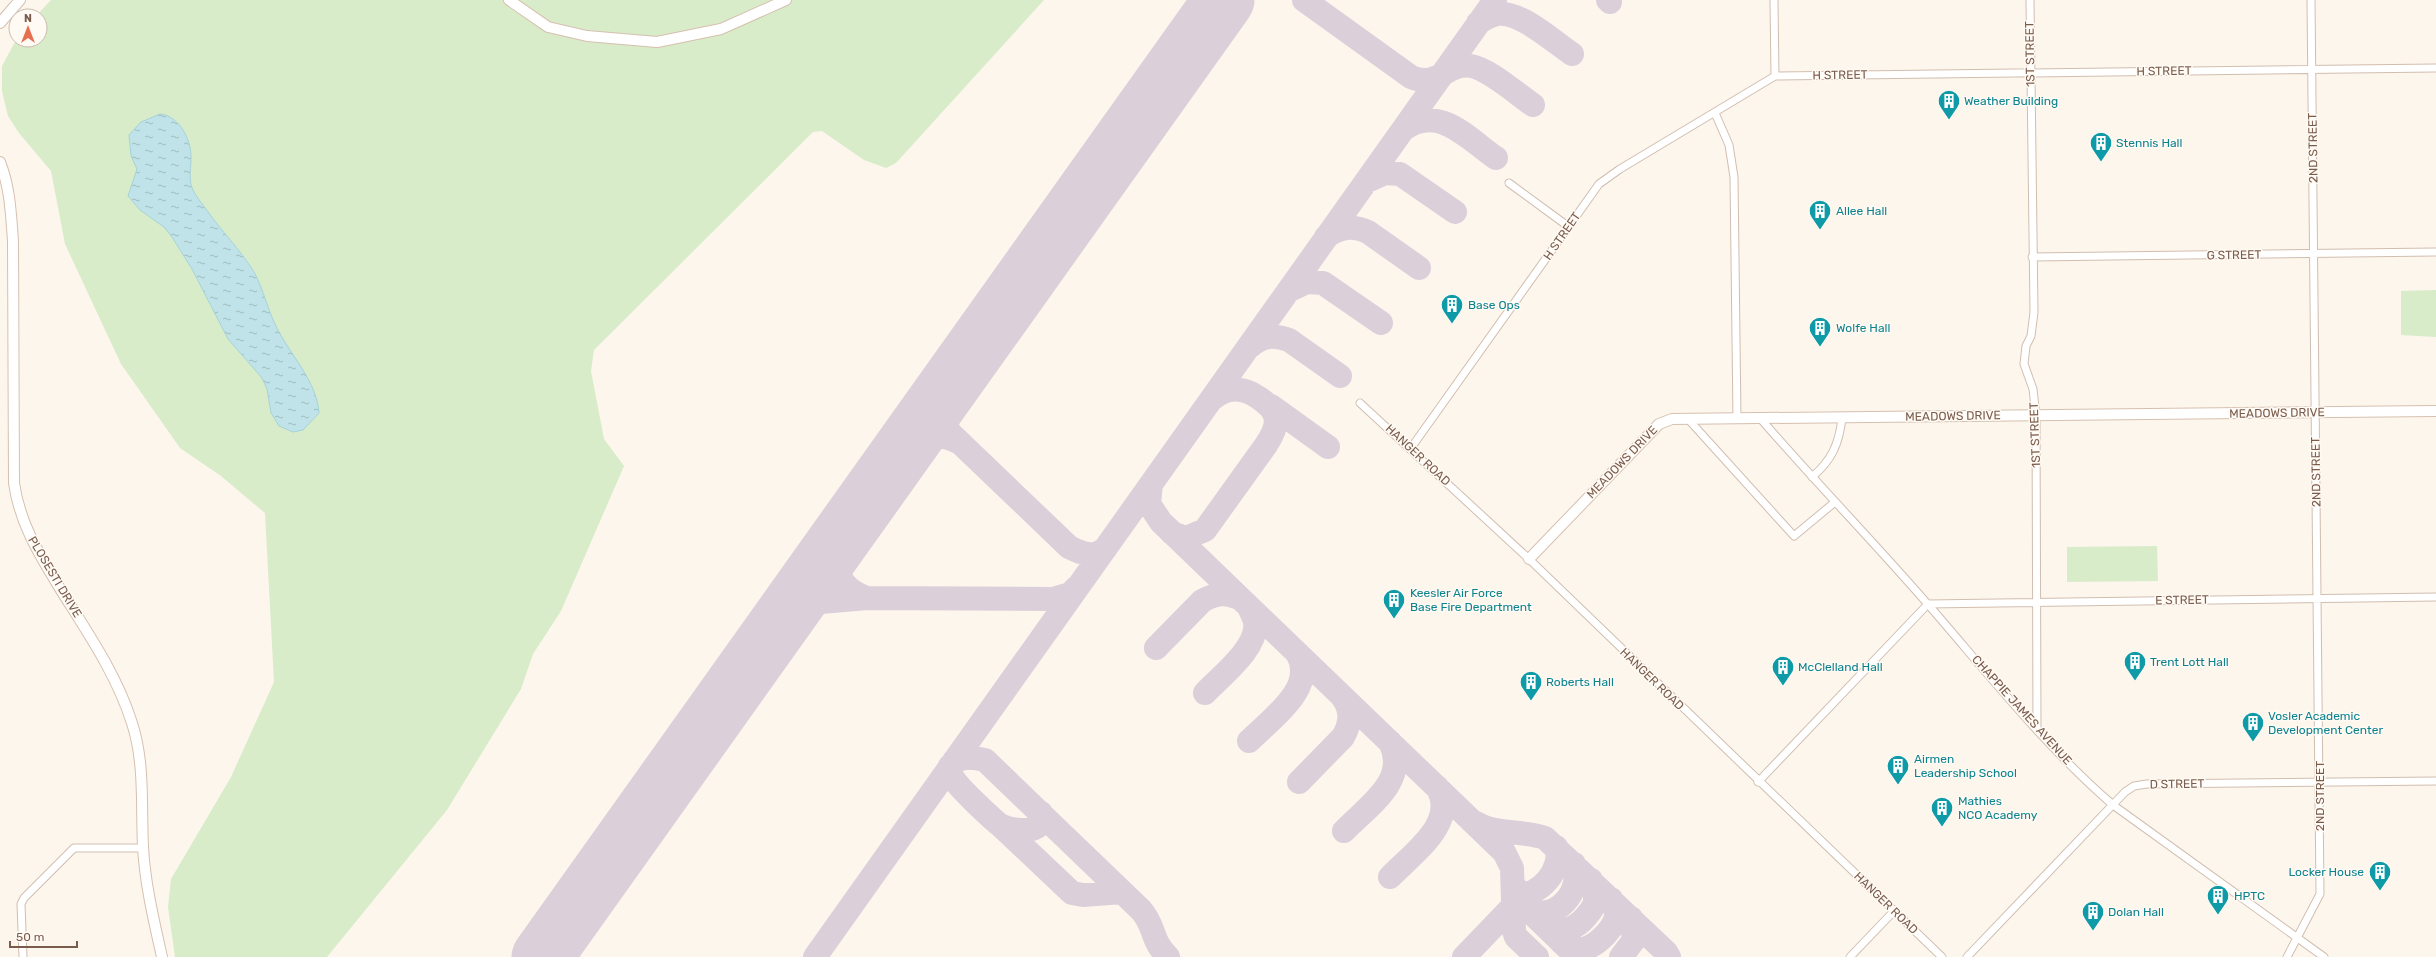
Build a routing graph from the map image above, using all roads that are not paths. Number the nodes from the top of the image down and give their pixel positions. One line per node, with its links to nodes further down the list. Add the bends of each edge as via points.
1 (20, 0): 7 (street)
2 (509, 0): 3 (street, via 548,27 587,36 657,42 721,29)
3 (786, 0)
4 (1774, 0): 11 (street)
5 (2030, 0): 10 (street, 1ST STREET)
6 (2311, 0): 9 (street, 2ND STREET)
7 (0, 23)
8 (2436, 68): 9 (street, H STREET)
9 (2312, 70): 10 (street, H STREET); 17 (street, 2ND STREET)
10 (2031, 73): 11 (street, H STREET); 18 (street, 1ST STREET)
11 (1775, 76): 12 (street, H STREET)
12 (1715, 113): 15 (street, H STREET, via 1599,184); 23 (street, via 1729,145 1734,177)
13 (0, 162): 40 (street, PLOSESTI DRIVE, via 10,205 13,241 16,497 20,514 33,544 120,688 133,725 140,761)
14 (1509, 183): 15 (street)
15 (1569, 227): 27 (street, H STREET)
16 (2436, 252): 17 (street, G STREET)
17 (2314, 254): 18 (street, G STREET); 21 (street, 2ND STREET)
18 (2032, 257): 22 (street, 1ST STREET, via 2033,322 2024,364 2033,389)
19 (1360, 403): 27 (street, HANGER ROAD)
20 (2436, 411): 21 (street, MEADOWS DRIVE)
21 (2316, 412): 22 (street, MEADOWS DRIVE); 32 (street, 2ND STREET)
22 (2036, 416): 25 (street, MEADOWS DRIVE); 33 (street, 1ST STREET)
23 (1737, 418): 24 (street, MEADOWS DRIVE); 26 (street, MEADOWS DRIVE)
24 (1760, 418): 25 (street, MEADOWS DRIVE); 28 (street, CHAPPIE JAMES AVENUE)
25 (1842, 418): 28 (street, via 1835,451 1824,467)
26 (1688, 419): 29 (street, via 1794,536); 30 (street, MEADOWS DRIVE, via 1672,419 1659,424)
27 (1411, 448): 30 (street, HANGER ROAD)
28 (1812, 478): 29 (street, CHAPPIE JAMES AVENUE)
29 (1835, 502): 34 (street, CHAPPIE JAMES AVENUE)
30 (1529, 559): 37 (street, HANGER ROAD)
31 (2436, 597): 32 (street, E STREET)
32 (2318, 598): 33 (street, E STREET); 38 (street, 2ND STREET)
33 (2037, 602): 34 (street, E STREET); 35 (street, 1ST STREET)
34 (1928, 604): 35 (street, CHAPPIE JAMES AVENUE); 37 (street)
35 (2037, 729): 39 (street, CHAPPIE JAMES AVENUE, via 2090,785)
36 (2436, 781): 38 (street, D STREET)
37 (1758, 782): 41 (street, HANGER ROAD)
38 (2320, 782): 39 (street, D STREET, via 2147,784 2134,786); 42 (street, 2ND STREET, via 2320,894)
39 (2113, 805): 42 (street, CHAPPIE JAMES AVENUE); 47 (street, D STREET)
40 (143, 848): 43 (street, via 74,848 21,904); 44 (street, PLOSESTI DRIVE, via 149,900)
41 (1894, 911): 45 (street); 46 (street, HANGER ROAD)
42 (2297, 939): 48 (street, 2ND STREET); 49 (street, CHAPPIE JAMES AVENUE)
43 (23, 957)
44 (162, 957)
45 (1850, 957)
46 (1942, 957)
47 (1967, 957)
48 (2287, 957)
49 (2324, 957)

